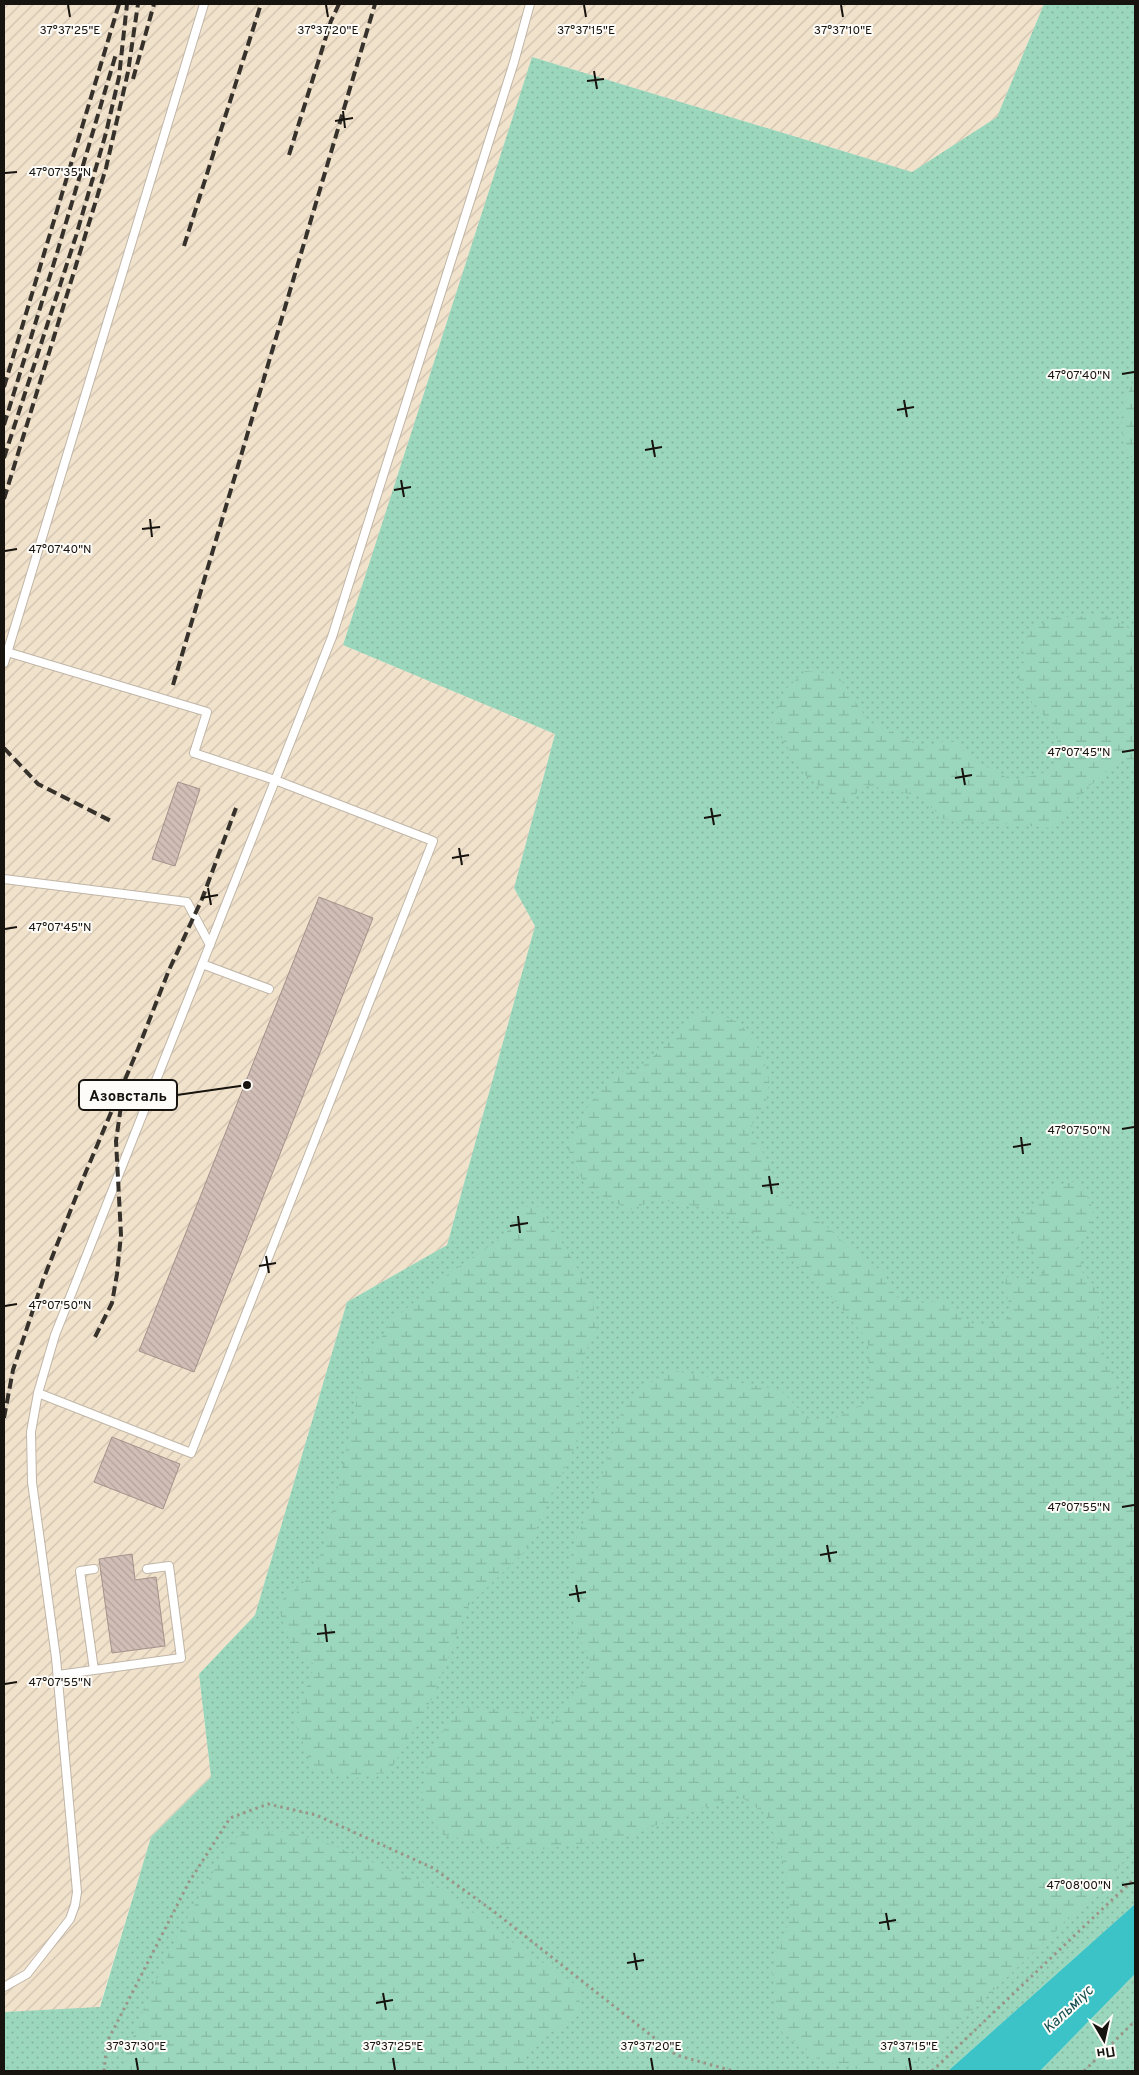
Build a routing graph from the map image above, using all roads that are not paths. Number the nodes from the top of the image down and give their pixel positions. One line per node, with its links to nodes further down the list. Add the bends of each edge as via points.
1 (204, 4): 3 (lane)
2 (530, 4): 5 (lane, via 332,637)
3 (7, 652): 4 (lane); 5 (lane, via 206,712 194,753)
4 (4, 663)
5 (275, 780): 7 (lane); 10 (lane, via 433,842 191,1453)
6 (4, 879): 7 (lane, via 187,902)
7 (210, 945): 8 (lane)
8 (202, 964): 9 (lane); 10 (lane, via 56,1335)
9 (269, 989)
10 (38, 1393): 14 (lane, via 31,1432 32,1482)
11 (94, 1569): 13 (lane, via 80,1571)
12 (147, 1569): 13 (lane, via 169,1566 182,1658)
13 (94, 1670): 14 (lane)
14 (58, 1675): 15 (lane, via 77,1892 75,1905 70,1919 27,1974)
15 (4, 1988)

